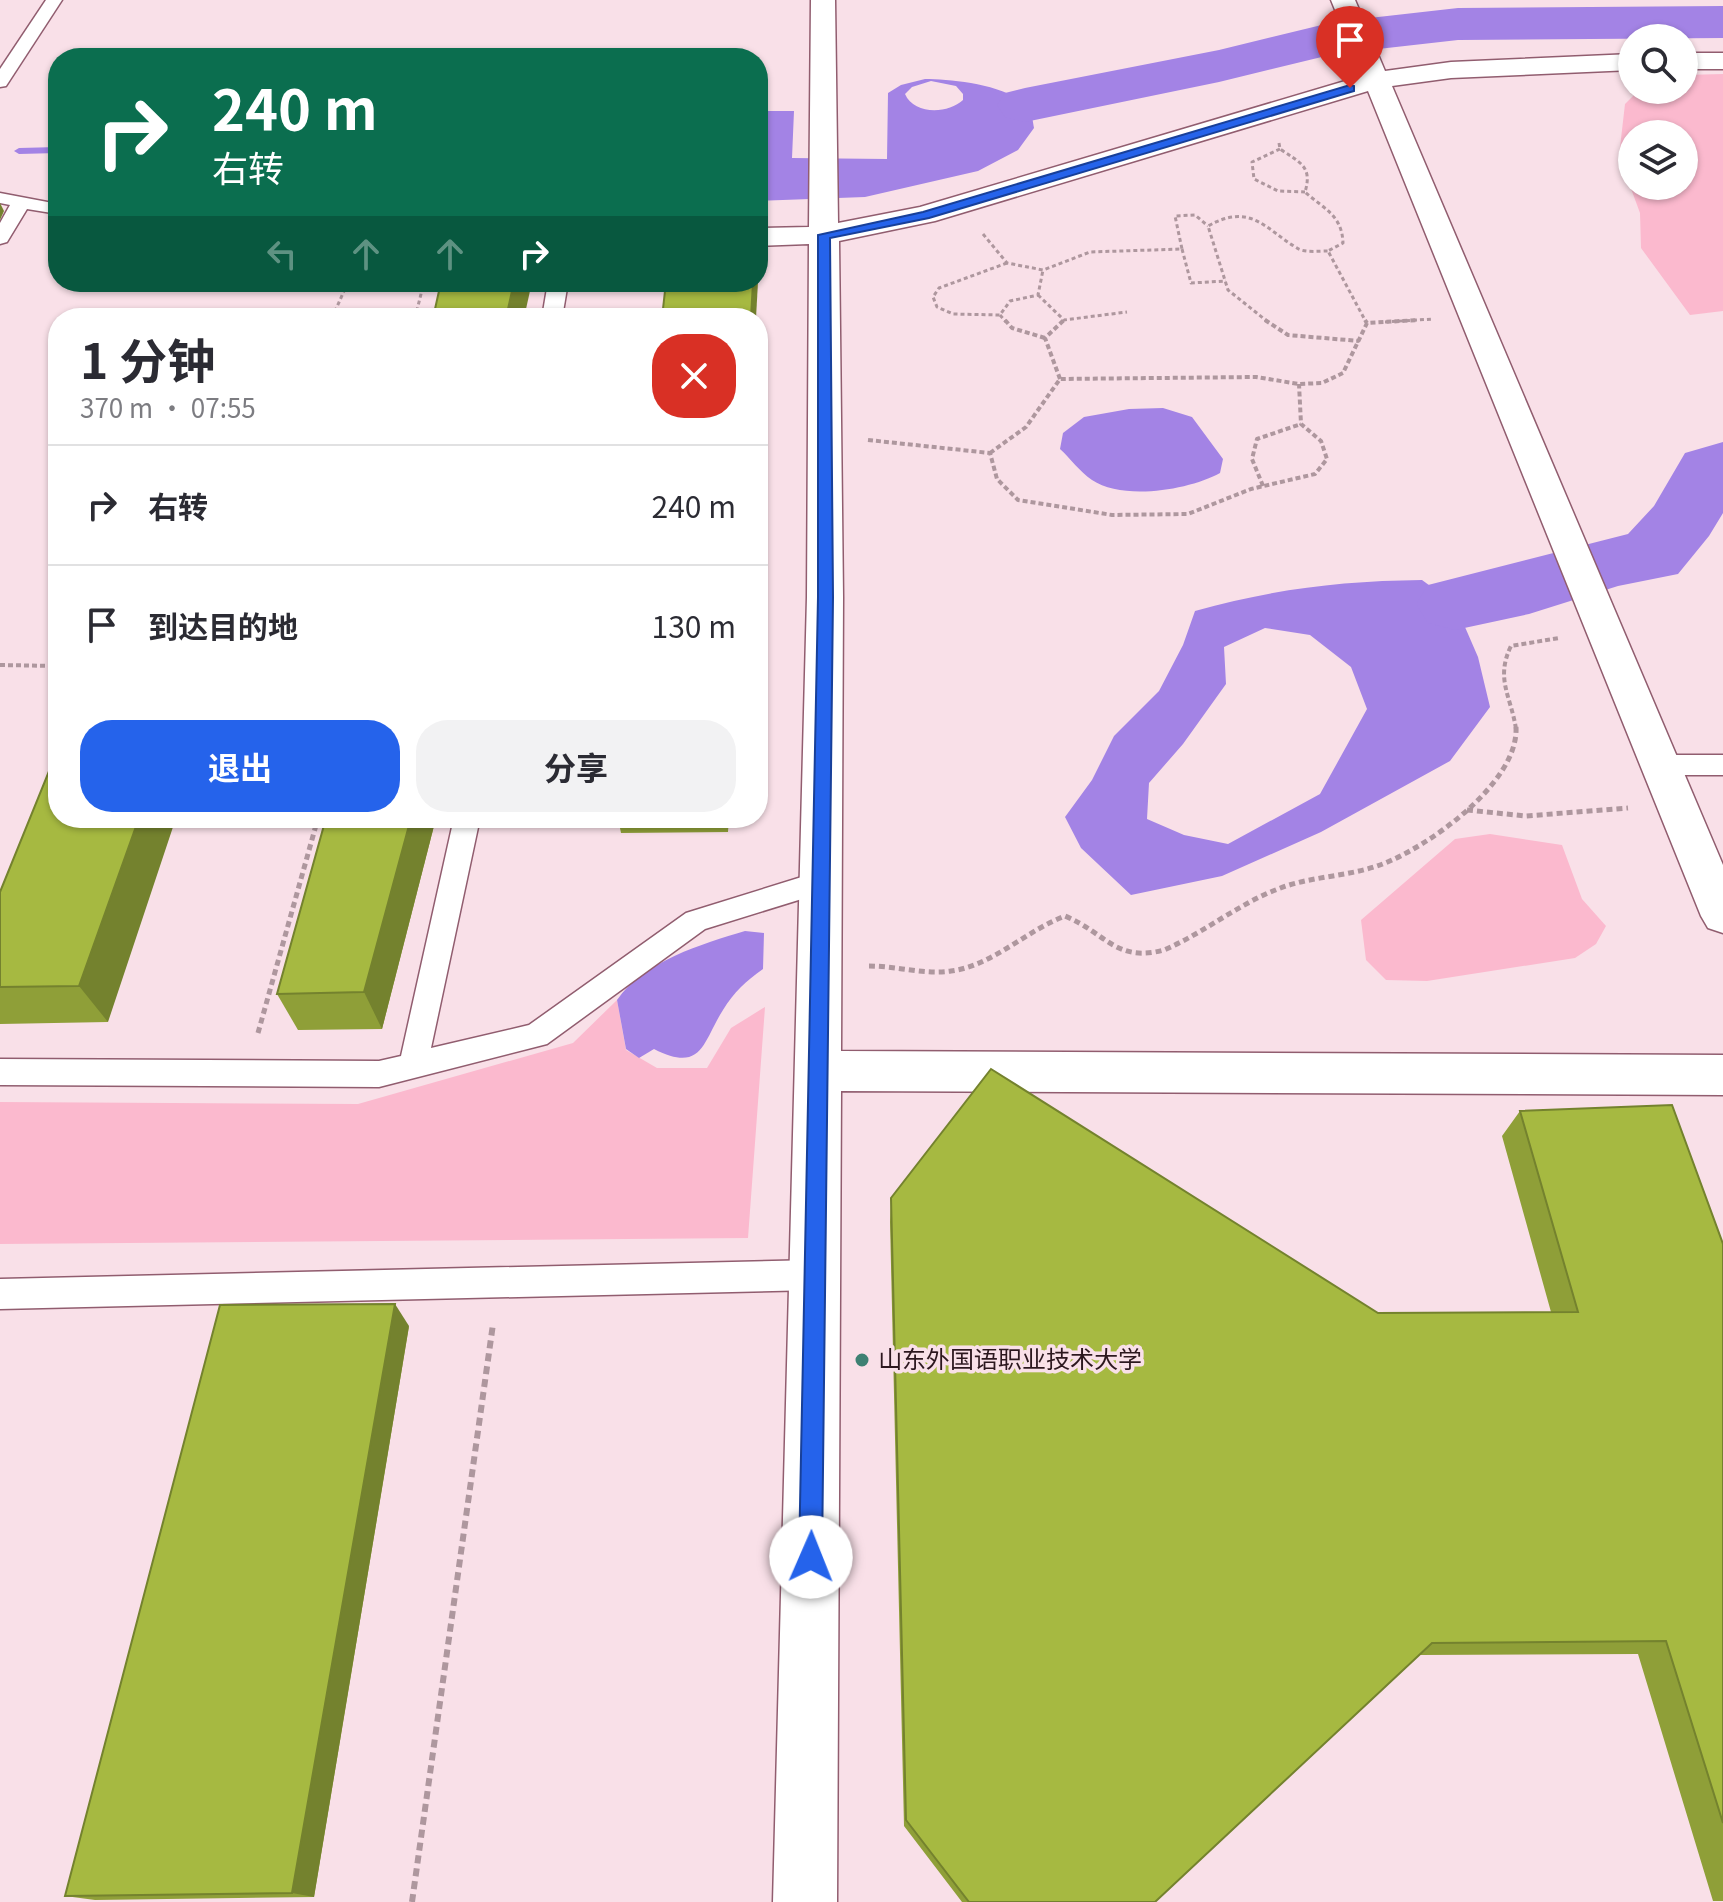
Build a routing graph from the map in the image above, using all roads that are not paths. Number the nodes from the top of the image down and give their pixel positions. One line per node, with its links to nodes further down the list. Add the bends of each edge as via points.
1 (54, 0): 8 (lane)
2 (823, 0): 12 (street)
3 (1343, 0): 7 (street)
4 (1698, 61): 5 (street)
5 (1723, 61)
6 (1618, 63): 7 (street)
7 (1373, 72): 12 (street, via 1272,111 925,215); 15 (street)
8 (0, 82)
9 (0, 198): 10 (lane)
10 (21, 203): 11 (lane); 14 (lane)
11 (48, 207)
12 (824, 224): 13 (street); 18 (street)
13 (768, 235)
14 (0, 238)
15 (1661, 765): 16 (lane); 19 (street)
16 (1723, 765)
17 (465, 828): 20 (lane)
18 (821, 882): 20 (lane, via 696,921 537,1035); 21 (street)
19 (1723, 916)
20 (413, 1066): 22 (lane, via 379,1074)
21 (818, 1071): 23 (street); 24 (street)
22 (0, 1072)
23 (1723, 1075)
24 (815, 1275): 25 (lane); 26 (street)
25 (0, 1294)
26 (805, 1902)

